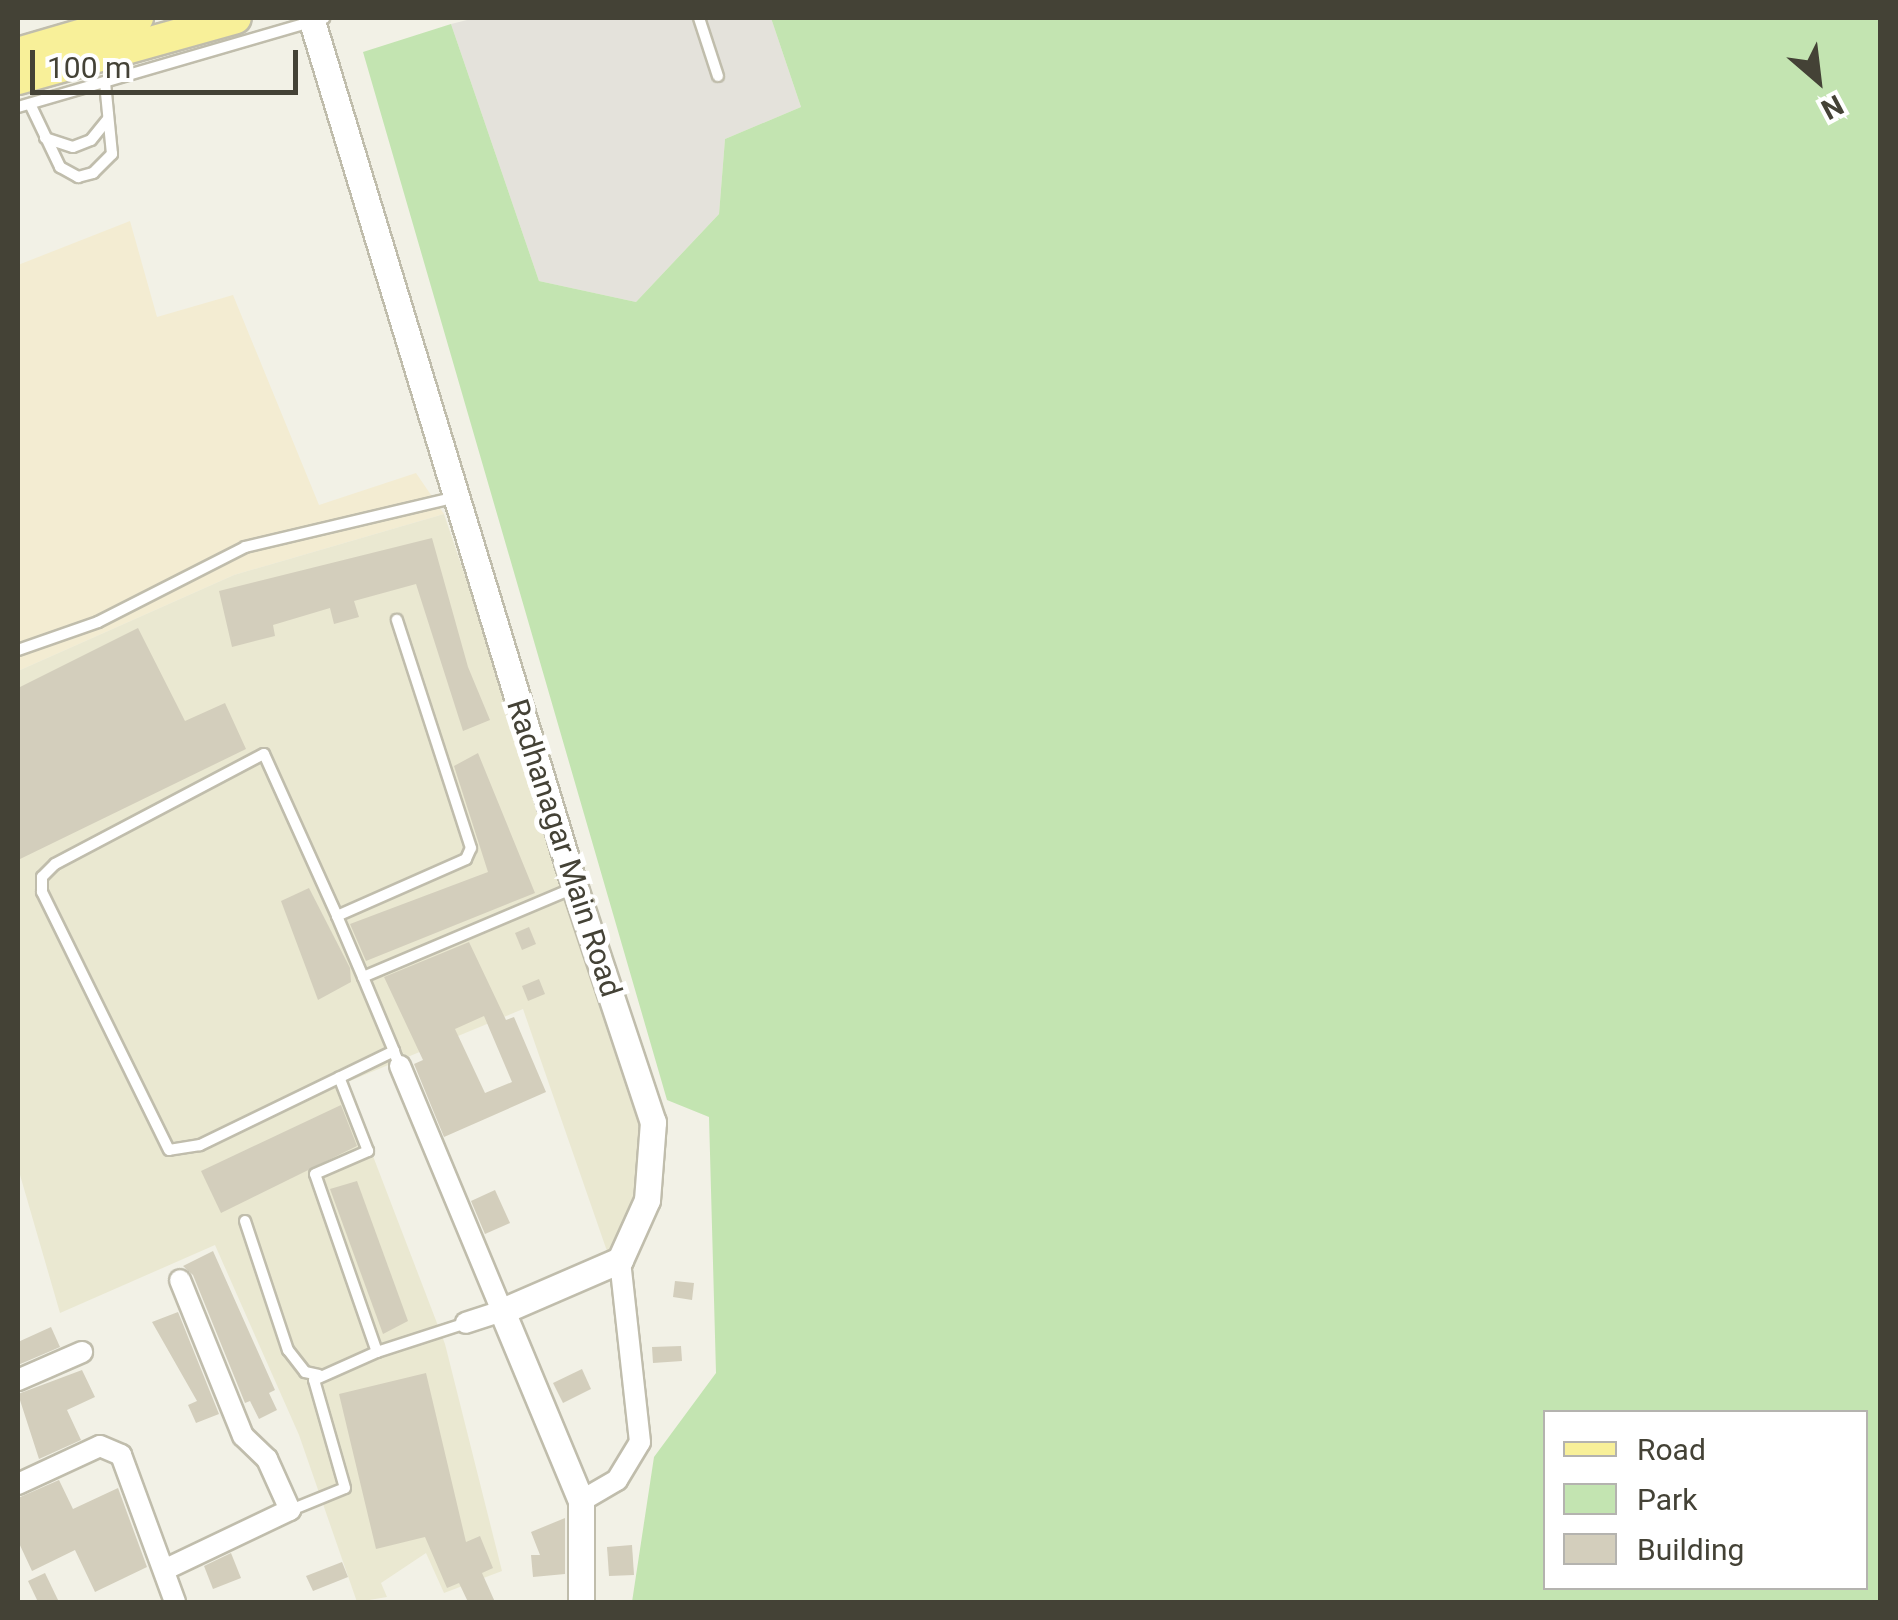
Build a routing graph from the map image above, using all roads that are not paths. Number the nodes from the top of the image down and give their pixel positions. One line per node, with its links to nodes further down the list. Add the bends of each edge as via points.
1 (138, 18): 5 (main road)
2 (236, 18): 8 (main road)
3 (699, 18): 6 (lane)
4 (316, 19): 7 (lane); 11 (street, Radhanagar Main Road)
5 (18, 53)
6 (718, 76)
7 (105, 82): 8 (lane); 9 (lane)
8 (22, 97): 10 (lane)
9 (109, 118): 10 (lane, via 92,140 73,148); 10 (lane, via 112,154 93,173 78,176 60,168)
10 (45, 138)
11 (455, 497): 13 (lane, via 245,548 98,622); 14 (street, Radhanagar Main Road)
12 (397, 620): 15 (lane, via 471,848 466,859)
13 (18, 650)
14 (574, 888): 16 (lane); 20 (street, Radhanagar Main Road, via 653,1122 647,1200)
15 (337, 916): 16 (lane); 18 (lane, via 264,754 55,864 41,882 169,1150 200,1145)
16 (364, 977): 17 (lane)
17 (397, 1059): 18 (lane); 22 (street)
18 (339, 1078): 25 (lane, via 368,1151 314,1174)
19 (245, 1220): 26 (lane, via 288,1350 305,1372)
20 (620, 1260): 22 (street, via 513,1301); 29 (street, via 640,1442 618,1480)
21 (180, 1280): 30 (street, via 243,1436 267,1458)
22 (502, 1312): 23 (street); 29 (street)
23 (466, 1323): 25 (lane)
24 (82, 1352): 27 (street)
25 (377, 1352): 26 (lane)
26 (319, 1375): 30 (lane, via 312,1385 346,1488)
27 (18, 1380)
28 (18, 1484): 31 (street, via 100,1446 121,1455)
29 (580, 1501): 33 (street)
30 (290, 1510): 31 (street)
31 (164, 1570): 32 (street)
32 (176, 1602)
33 (581, 1602)

